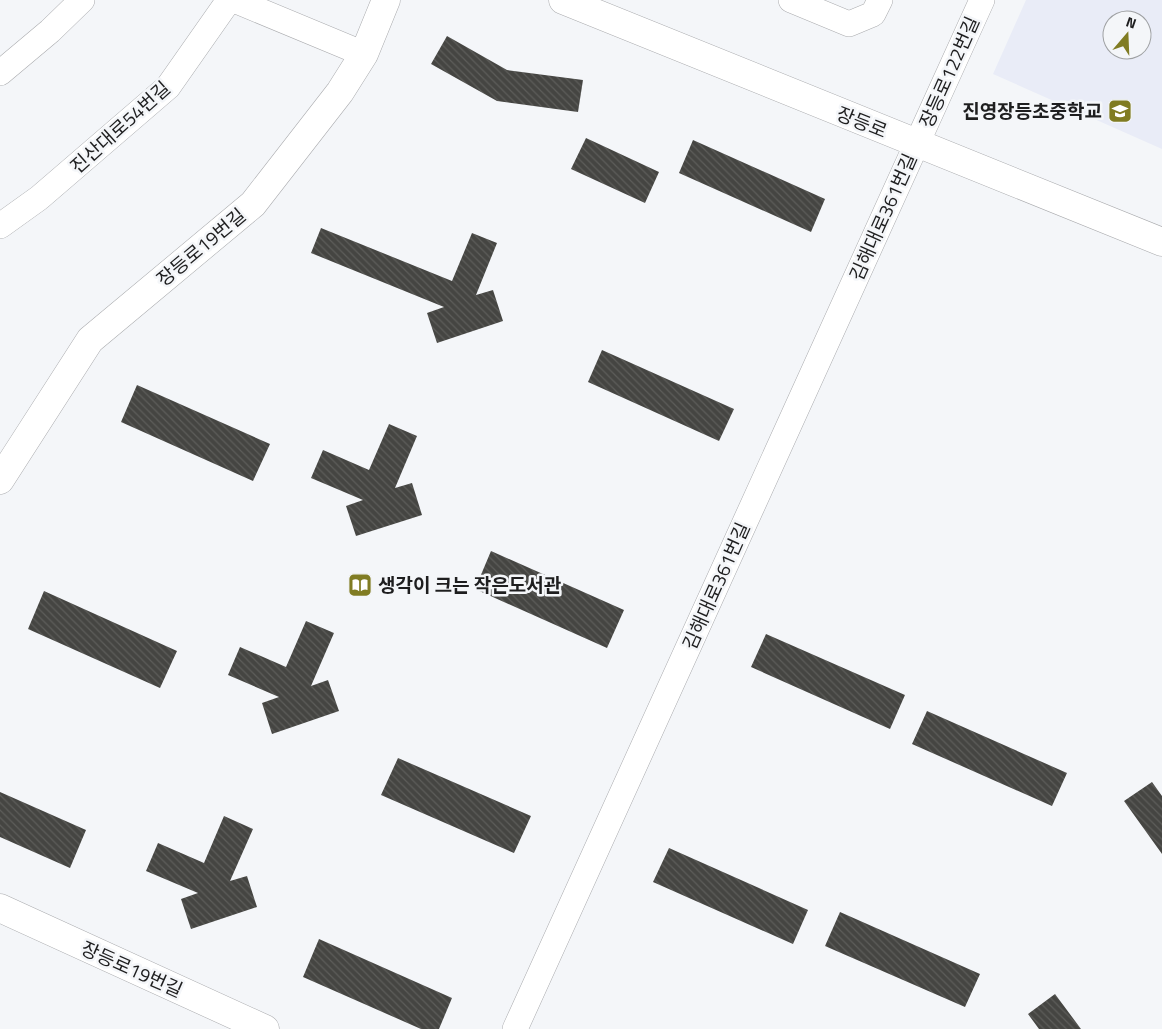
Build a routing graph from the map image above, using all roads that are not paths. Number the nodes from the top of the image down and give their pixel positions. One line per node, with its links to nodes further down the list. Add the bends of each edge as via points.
1 (82, 0): 10 (street)
2 (229, 0): 12 (street, 진산대로54번길, via 168,87 39,198)
3 (234, 0): 9 (street)
4 (386, 0): 9 (street, 장등로19번길)
5 (563, 0): 11 (street, 장등로)
6 (791, 0): 7 (street, via 848,24 873,14)
7 (880, 0)
8 (982, 0): 11 (street, 장등로122번길)
9 (364, 54): 14 (street, 장등로19번길, via 340,92 252,204 90,340)
10 (0, 73)
11 (916, 144): 13 (street, 장등로); 17 (street, 김해대로361번길)
12 (0, 226)
13 (1162, 242)
14 (0, 480)
15 (0, 908): 16 (street, 장등로19번길)
16 (264, 1029)
17 (515, 1029)

